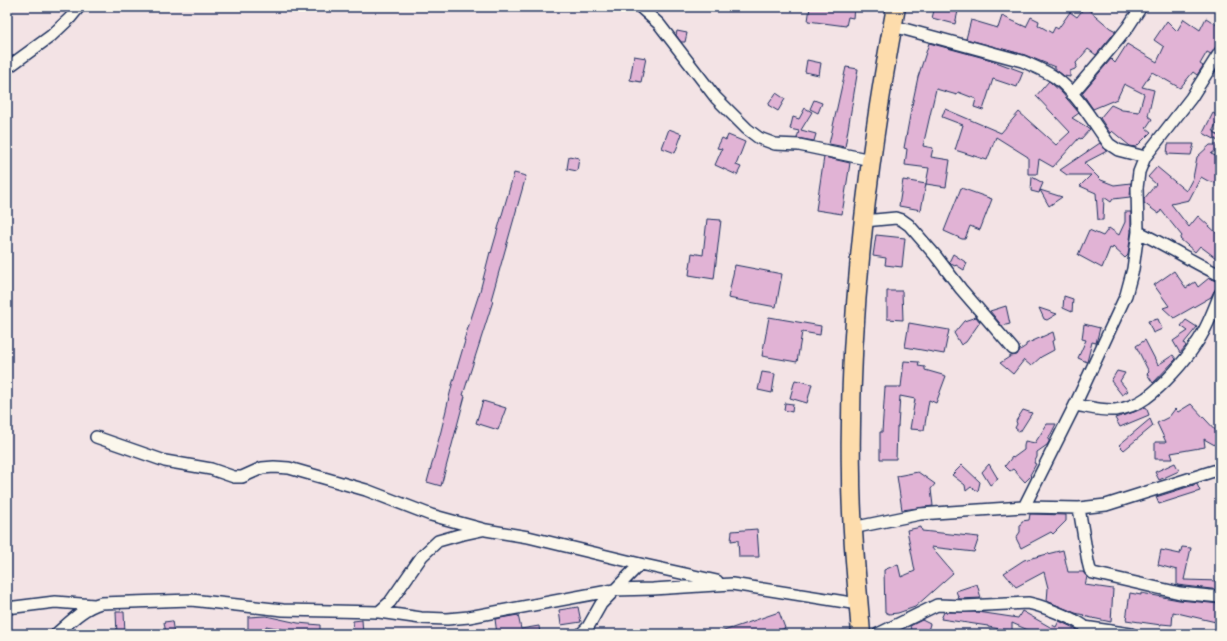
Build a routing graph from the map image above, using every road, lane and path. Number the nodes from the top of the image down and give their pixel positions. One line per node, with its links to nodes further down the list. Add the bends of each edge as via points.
1 (79, 7): 7 (street, via 51,36)
2 (640, 7): 10 (street, via 659,24 716,98 759,138 775,144 799,145)
3 (896, 7): 5 (highway)
4 (1141, 7): 8 (street, via 1121,37)
5 (893, 26): 8 (street, via 1022,61 1055,78); 10 (highway)
6 (1220, 52): 9 (street, via 1191,98)
7 (7, 68)
8 (1072, 94): 9 (street, via 1109,144 1118,150)
9 (1145, 157): 12 (street, via 1136,188)
10 (871, 160): 11 (highway)
11 (864, 221): 15 (street, via 896,218 909,225); 21 (highway, via 857,285 851,410)
12 (1138, 232): 13 (street); 16 (street, via 1133,269 1126,295)
13 (1220, 275)
14 (1220, 294): 16 (street, via 1206,328 1196,344 1146,399 1116,410)
15 (1013, 349)
16 (1075, 405): 19 (street)
17 (96, 437): 22 (street, via 165,461 211,469 234,477 242,478 262,468 289,468 366,490 431,515)
18 (1220, 469): 20 (street, via 1106,505)
19 (1024, 507): 20 (street); 21 (street, via 920,514)
20 (1079, 508): 26 (street, via 1088,562 1093,573 1180,593)
21 (852, 528): 27 (highway)
22 (486, 530): 23 (street, via 528,537); 30 (street, via 438,541 422,556 390,602)
23 (640, 564): 24 (street); 25 (street)
24 (732, 584): 25 (street); 27 (street)
25 (614, 590): 30 (street, via 469,617 422,618); 33 (street)
26 (1220, 597)
27 (858, 604): 34 (highway)
28 (94, 605): 29 (street, via 55,602); 30 (street, via 191,600 283,610); 32 (street)
29 (7, 608)
30 (379, 612)
31 (1086, 630): 35 (street, via 1081,624 1028,603 965,606 942,604); 36 (street)
32 (56, 634)
33 (581, 634)
34 (861, 634)
35 (878, 634)
36 (1131, 634)

